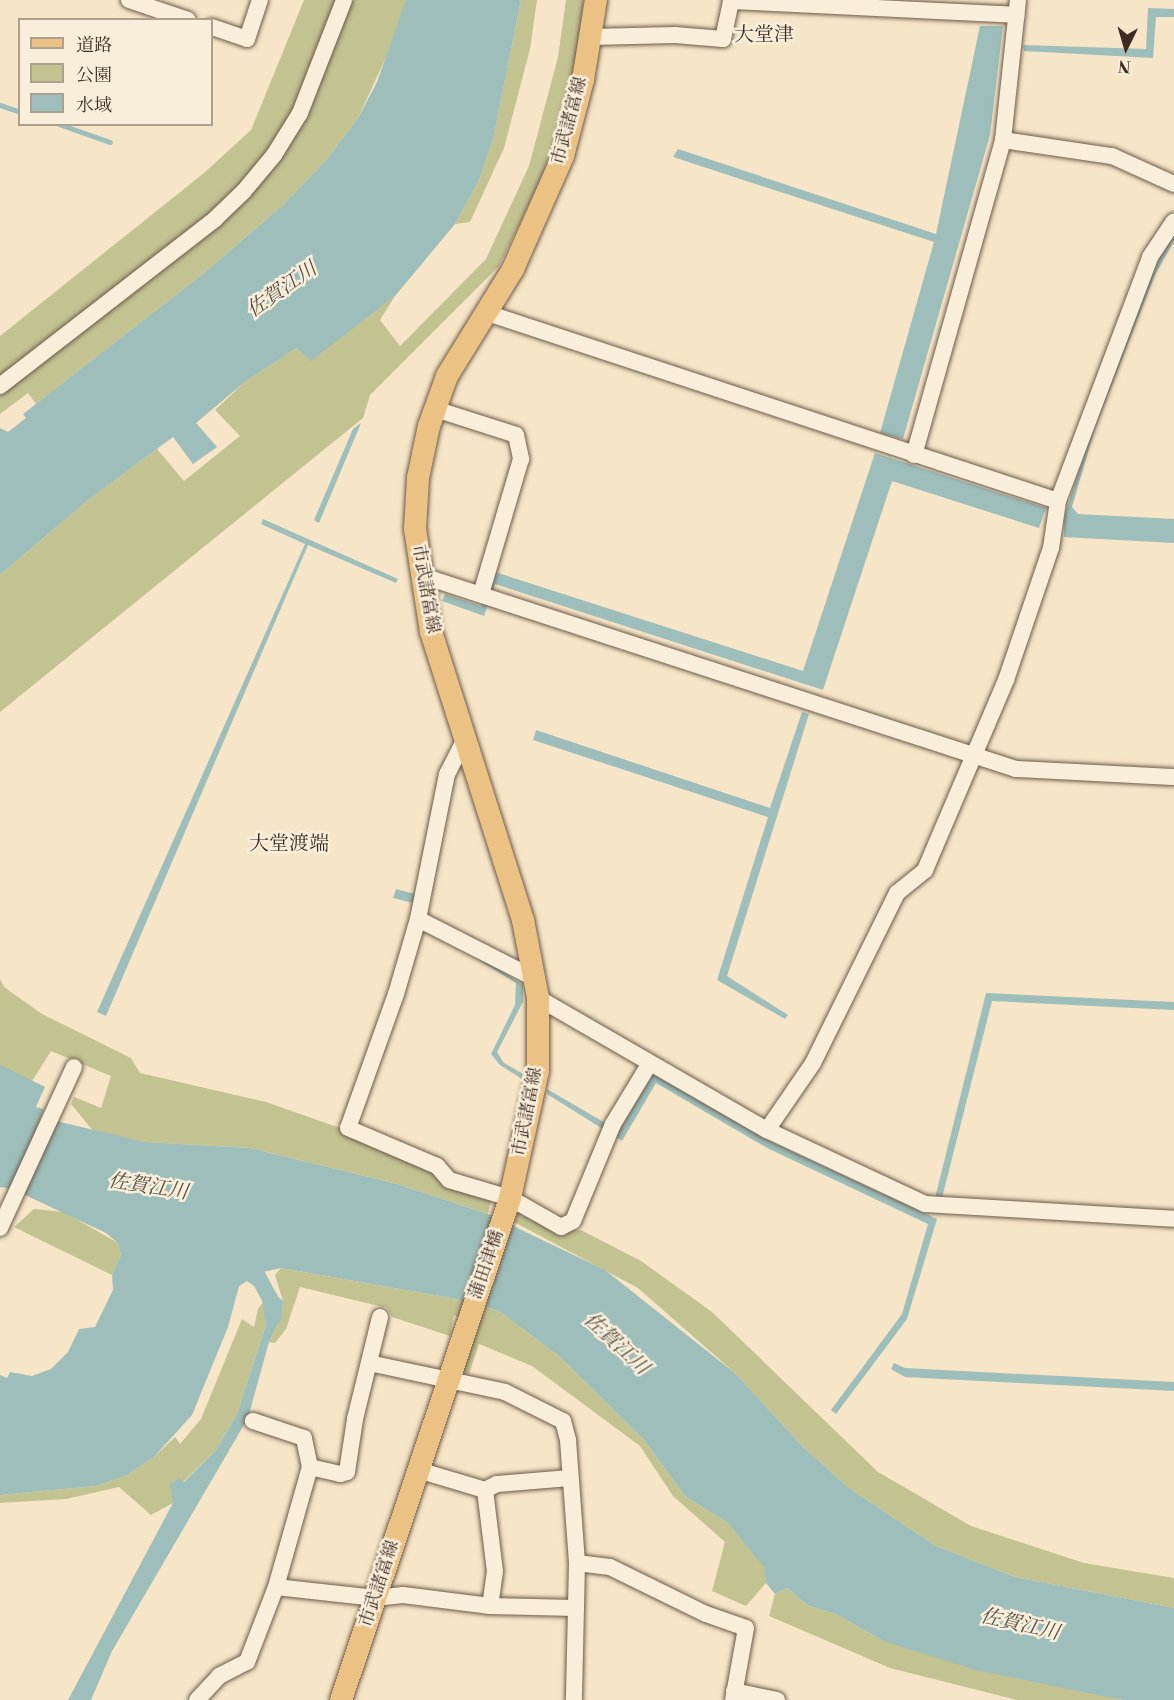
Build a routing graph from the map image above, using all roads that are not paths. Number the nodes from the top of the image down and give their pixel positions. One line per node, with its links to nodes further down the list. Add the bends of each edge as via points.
1 (129, 0): 7 (street)
2 (260, 0): 8 (street, via 247,39)
3 (344, 0): 14 (street, via 300,113 274,155 244,191 215,219)
4 (596, 0): 9 (main road, 市武諸富線)
5 (731, 1): 6 (street); 9 (street, via 723,39 675,35)
6 (1018, 8): 10 (street)
7 (182, 18)
8 (213, 27)
9 (590, 37): 13 (main road, 市武諸富線, via 563,156 518,259)
10 (1003, 140): 11 (street, via 1112,156); 16 (street)
11 (1174, 184)
12 (1172, 230): 17 (street, via 1150,257)
13 (484, 312): 15 (main road, 市武諸富線, via 447,376); 16 (street)
14 (0, 387)
15 (435, 409): 18 (main road, 市武諸富線, via 418,478 415,530); 19 (street, via 516,435 521,459)
16 (914, 455): 17 (street)
17 (1058, 501): 21 (street, via 1047,559 1006,680)
18 (420, 574): 19 (street); 20 (main road, 市武諸富線, via 431,632)
19 (488, 596): 21 (street)
20 (464, 741): 23 (street, via 447,774); 24 (main road, 市武諸富線, via 523,920)
21 (972, 755): 22 (street, via 1016,769); 27 (street, via 925,870 897,893 813,1063)
22 (1174, 777)
23 (418, 919): 24 (street); 28 (street, via 348,1128 437,1166 449,1180)
24 (536, 988): 25 (street); 28 (main road, 市武諸富線, via 538,1071)
25 (650, 1063): 27 (street); 28 (street, via 610,1130 590,1184 568,1225 556,1226)
26 (74, 1067): 30 (street)
27 (767, 1130): 29 (street, via 925,1204)
28 (510, 1198): 32 (main road, 蒲田津橋)
29 (1174, 1219)
30 (0, 1228)
31 (380, 1317): 33 (street)
32 (464, 1332): 34 (main road, 市武諸富線)
33 (369, 1363): 34 (street); 36 (street, via 347,1472)
34 (448, 1380): 37 (main road, 市武諸富線); 38 (street, via 505,1392 563,1421)
35 (253, 1421): 36 (street, via 304,1438)
36 (310, 1467): 41 (street)
37 (418, 1470): 39 (street); 42 (main road, 市武諸富線)
38 (570, 1478): 39 (street, via 497,1484); 40 (street)
39 (485, 1490): 43 (street, via 495,1571)
40 (577, 1563): 44 (street); 45 (street, via 610,1567 706,1614 746,1628)
41 (276, 1587): 42 (street); 46 (street, via 247,1662 219,1676)
42 (375, 1598): 43 (street, via 404,1595); 47 (main road, 市武諸富線)
43 (490, 1606): 44 (street)
44 (576, 1608): 48 (street)
45 (734, 1695): 49 (street)
46 (197, 1700)
47 (341, 1700)
48 (574, 1700)
49 (777, 1700)

